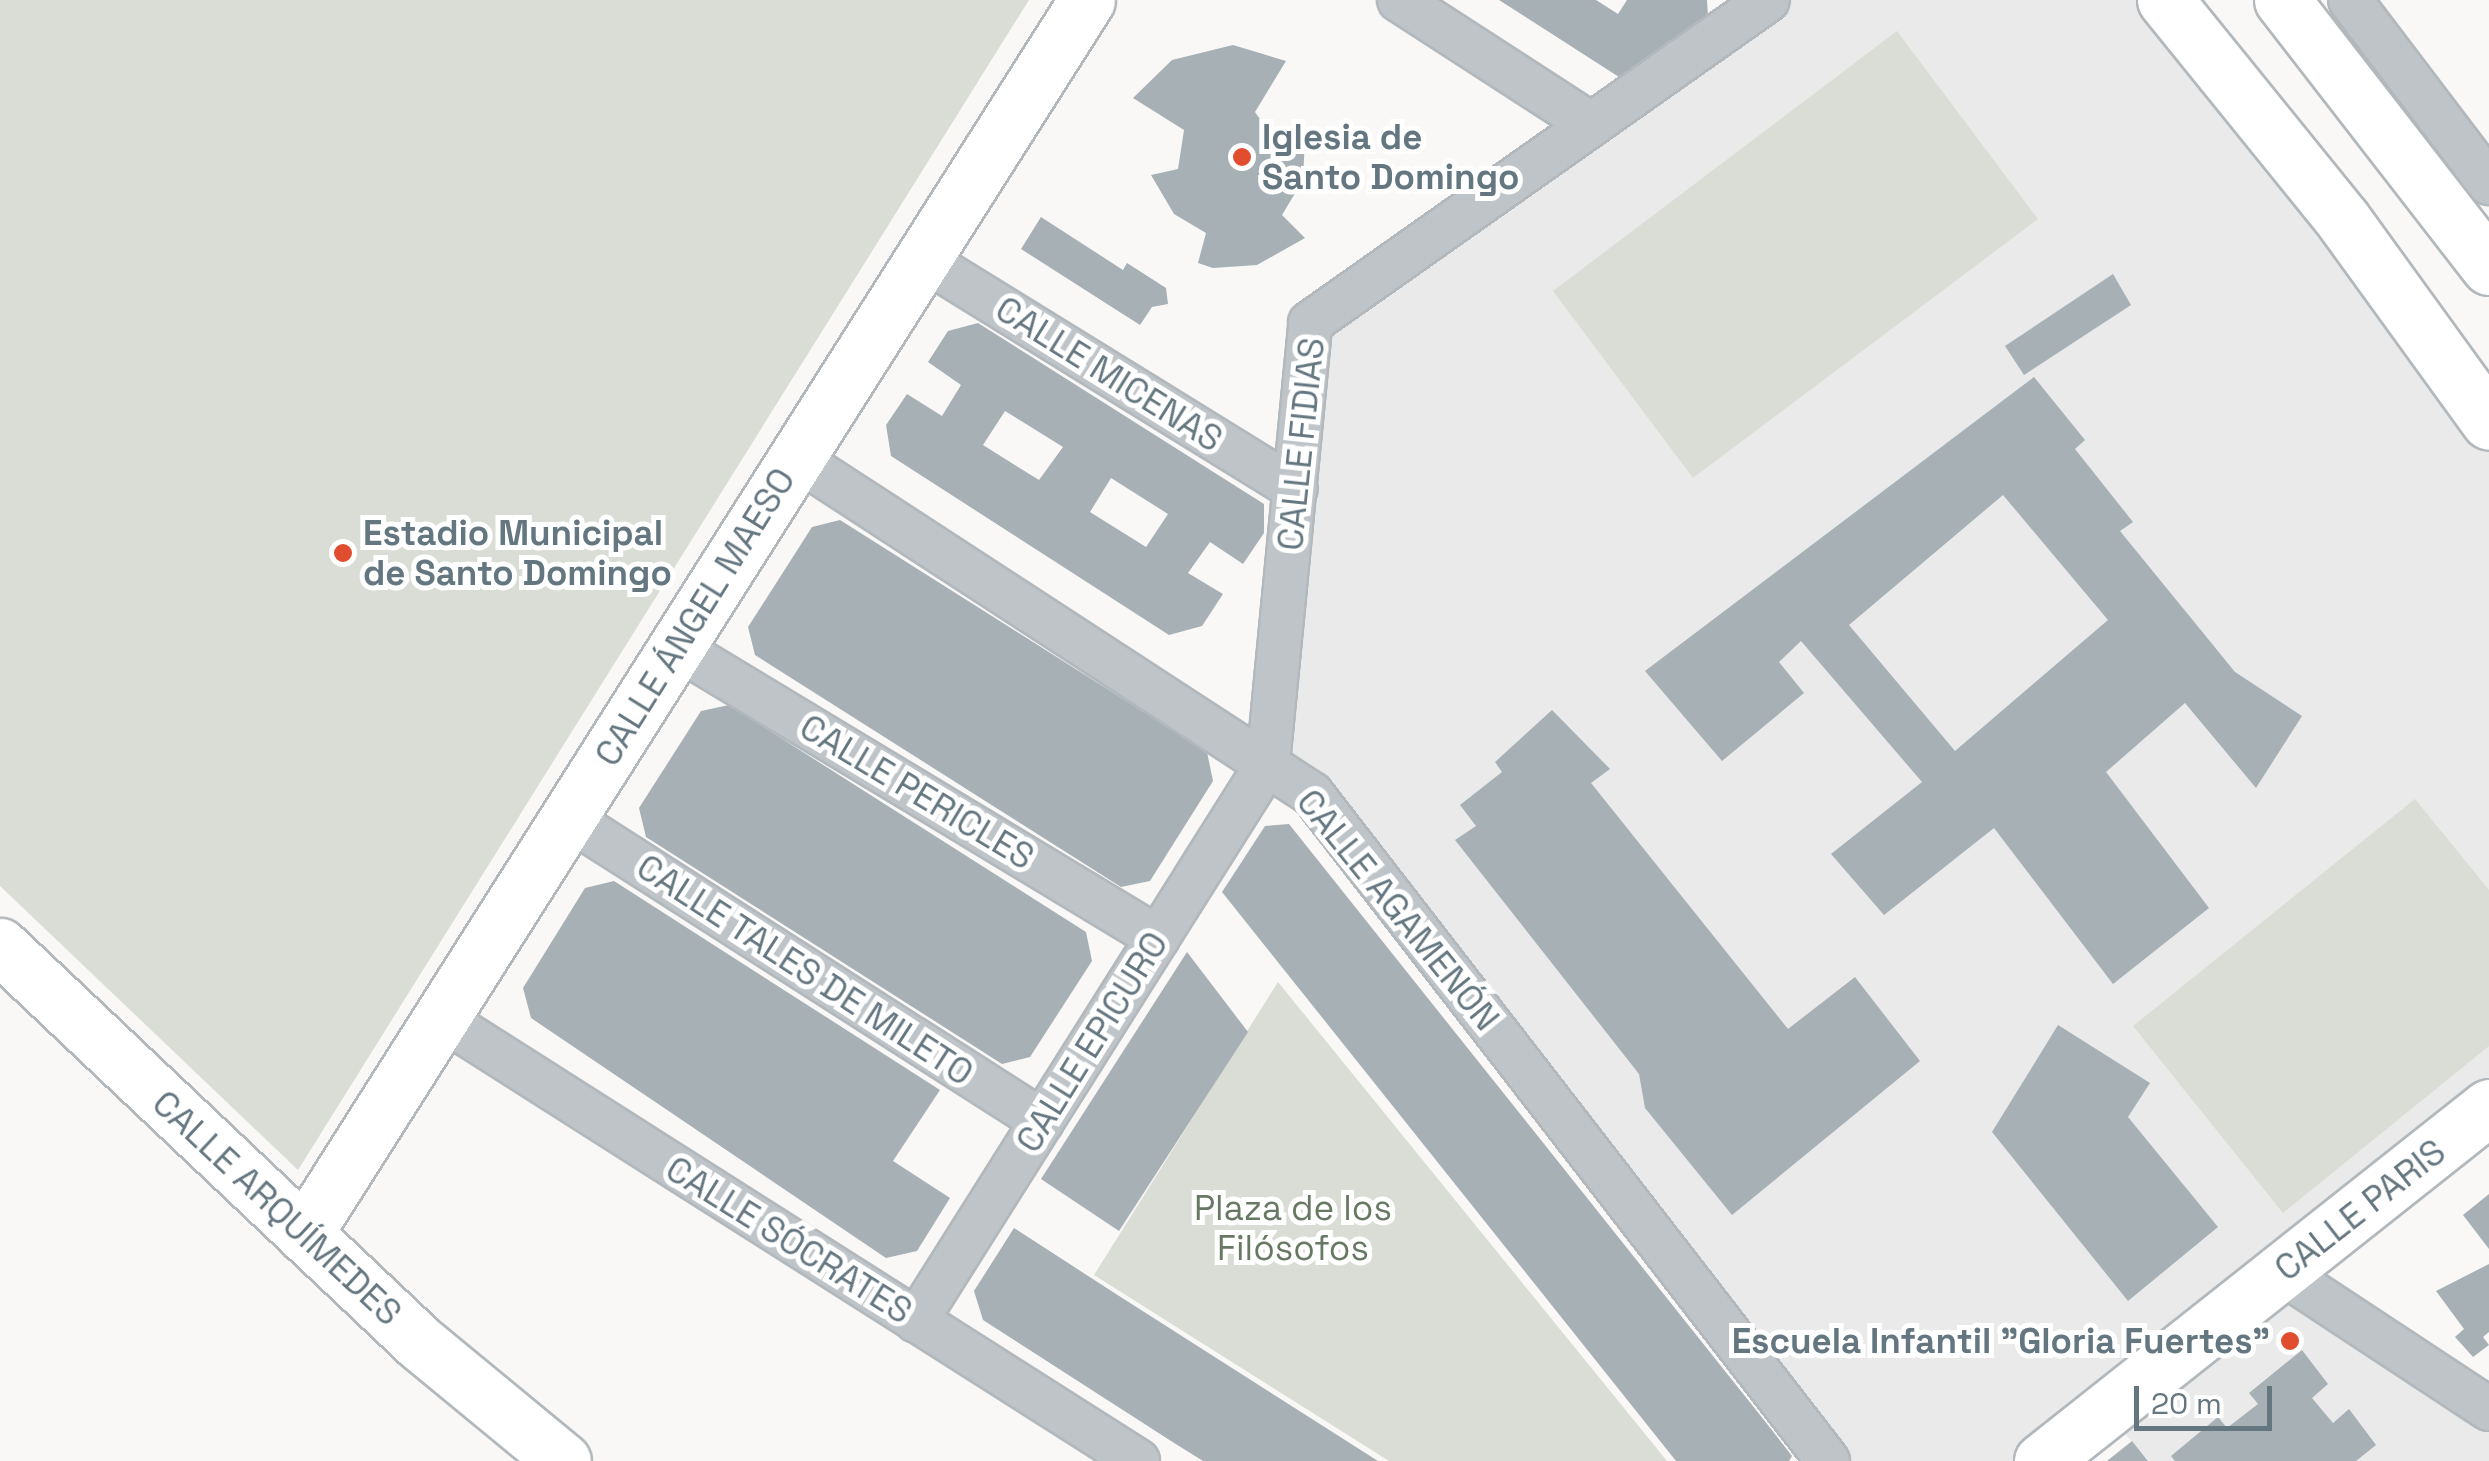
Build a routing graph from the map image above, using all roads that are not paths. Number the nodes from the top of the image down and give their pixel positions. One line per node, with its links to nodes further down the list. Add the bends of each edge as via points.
1 (1087, 0): 9 (street, CALLE ÁNGEL MAESO)
2 (1399, 0): 7 (street)
3 (1768, 0): 7 (street, CALLE FIDIAS)
4 (2166, 0): 11 (street, via 2343,220)
5 (2282, 0): 10 (street)
6 (2350, 0): 8 (street)
7 (1592, 124): 13 (street, CALLE FIDIAS, via 1310,322)
8 (2489, 183)
9 (923, 258): 12 (street, CALLE ÁNGEL MAESO); 13 (street, CALLE MICENAS)
10 (2489, 267)
11 (2489, 422)
12 (796, 458): 14 (street, CALLE ÁNGEL MAESO); 15 (street, CALLE AGAMENÓN)
13 (1296, 489): 15 (street, CALLE FIDIAS)
14 (676, 646): 16 (street, CALLE ÁNGEL MAESO); 17 (street, CALLE PERICLES)
15 (1268, 763): 17 (street, CALLE EPICURO); 28 (street, CALLE AGAMENÓN, via 1312,794)
16 (568, 818): 19 (street, CALLE ÁNGEL MAESO); 21 (street, CALLE TALES DE MILETO)
17 (1158, 938): 21 (street, CALLE EPICURO)
18 (0, 946): 22 (street, CALLE ARQUÍMEDES)
19 (441, 1018): 22 (street, CALLE ÁNGEL MAESO); 24 (street, CALLE SÓCRATES)
20 (2489, 1107): 23 (street, CALLE PARIS)
21 (1042, 1121): 24 (street, CALLE EPICURO)
22 (304, 1234): 26 (street, CALLE ARQUÍMEDES, via 420,1344)
23 (2282, 1272): 25 (street); 29 (street, CALLE PARIS)
24 (916, 1320): 27 (street, CALLE SÓCRATES)
25 (2489, 1410)
26 (563, 1461)
27 (1138, 1461)
28 (1828, 1461)
29 (2042, 1461)

